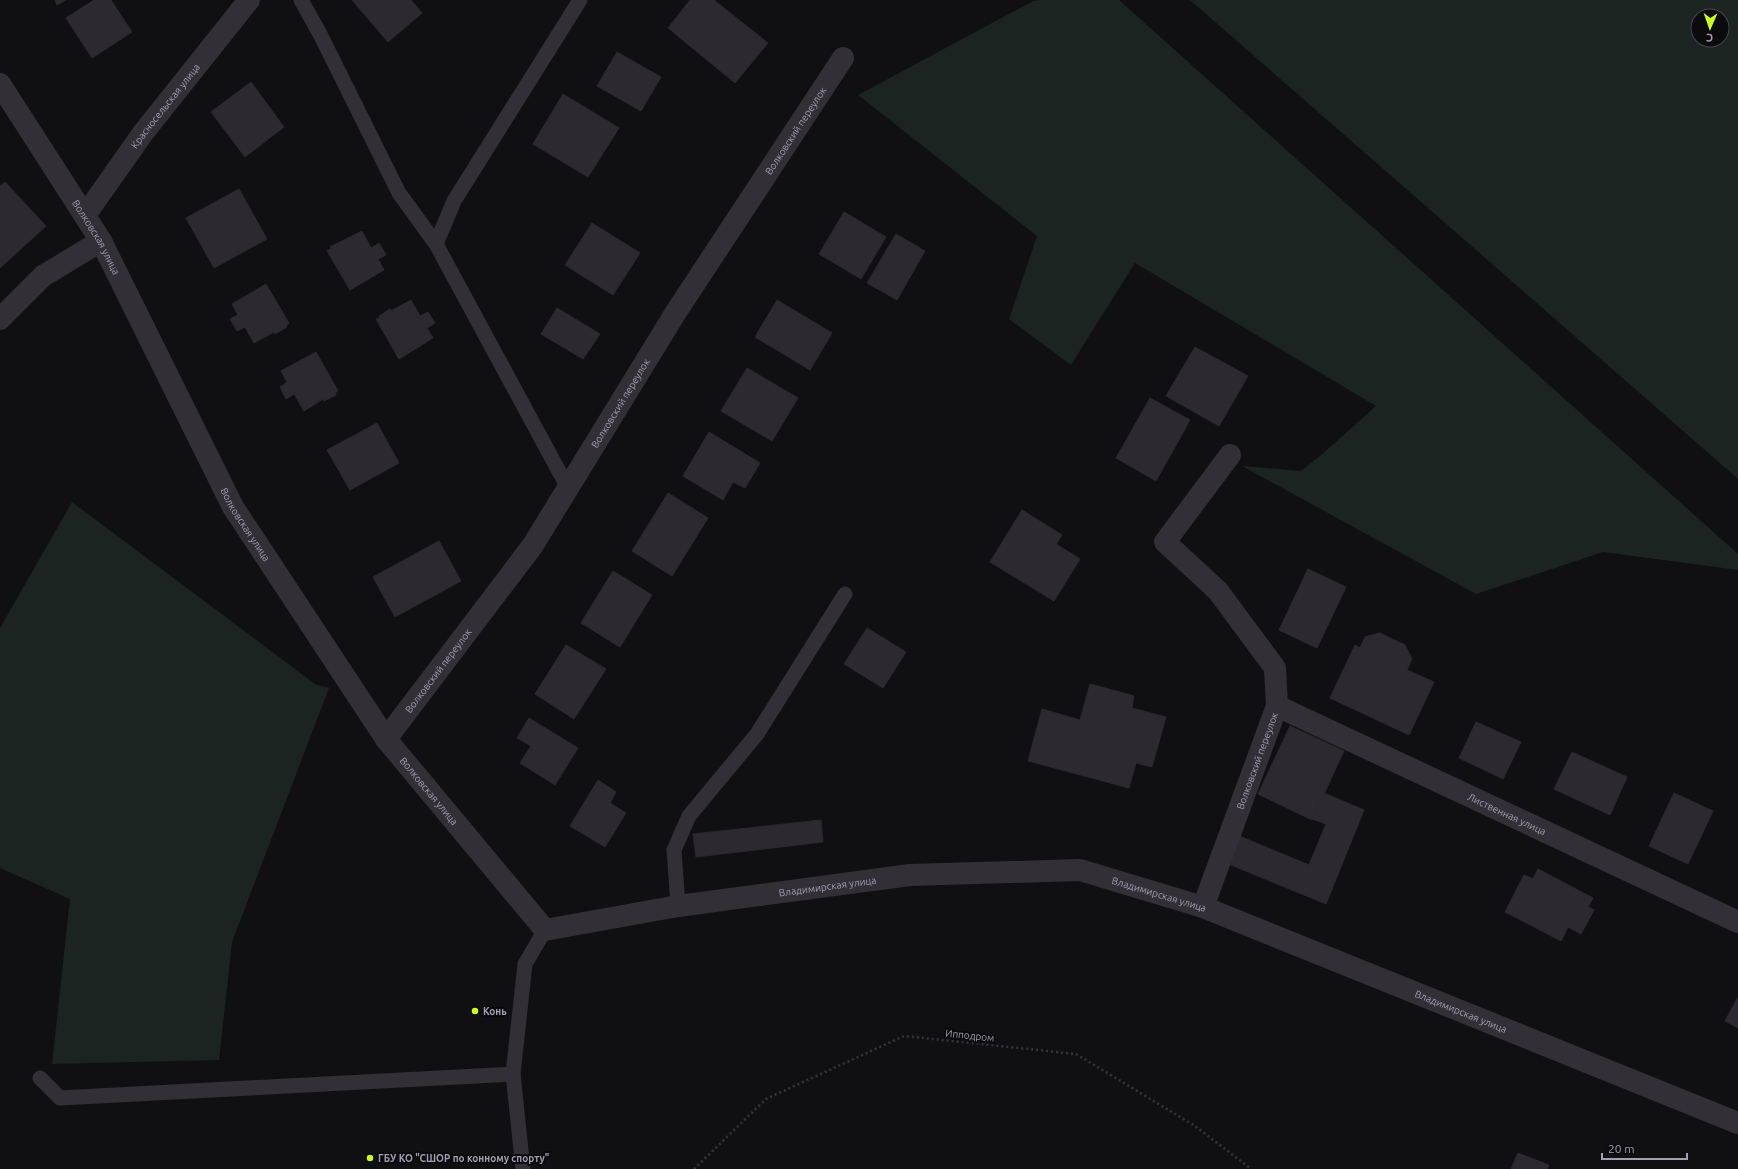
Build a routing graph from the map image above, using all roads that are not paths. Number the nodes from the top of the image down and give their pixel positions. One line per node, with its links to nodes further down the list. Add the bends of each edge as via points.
1 (249, 0): 6 (street, Красносельская улица, via 143,133)
2 (301, 0): 8 (lane, via 399,193)
3 (580, 0): 8 (lane, via 454,201)
4 (843, 58): 11 (street, Волковский переулок, via 676,312)
5 (0, 84): 6 (street, Волковская улица)
6 (86, 214): 7 (street, Волковская улица)
7 (101, 241): 9 (street, via 43,276); 14 (street, Волковская улица, via 233,507)
8 (436, 244): 11 (lane)
9 (0, 319)
10 (1230, 455): 13 (street, Волковский переулок, via 1165,542 1218,591 1275,668)
11 (568, 488): 14 (street, Волковский переулок, via 533,545)
12 (846, 594): 15 (lane, via 757,734 689,816 674,850)
13 (1276, 706): 16 (street, Волковский переулок); 17 (street, Лиственная улица)
14 (386, 739): 18 (street, Волковская улица)
15 (678, 906): 16 (street, Владимирская улица, via 910,875 1080,870); 18 (street, Владимирская улица)
16 (1203, 907): 21 (street, Владимирская улица)
17 (1738, 922)
18 (545, 930): 19 (lane, via 525,964)
19 (513, 1074): 20 (lane, via 60,1098); 22 (lane)
20 (40, 1078)
21 (1738, 1123)
22 (523, 1169)

